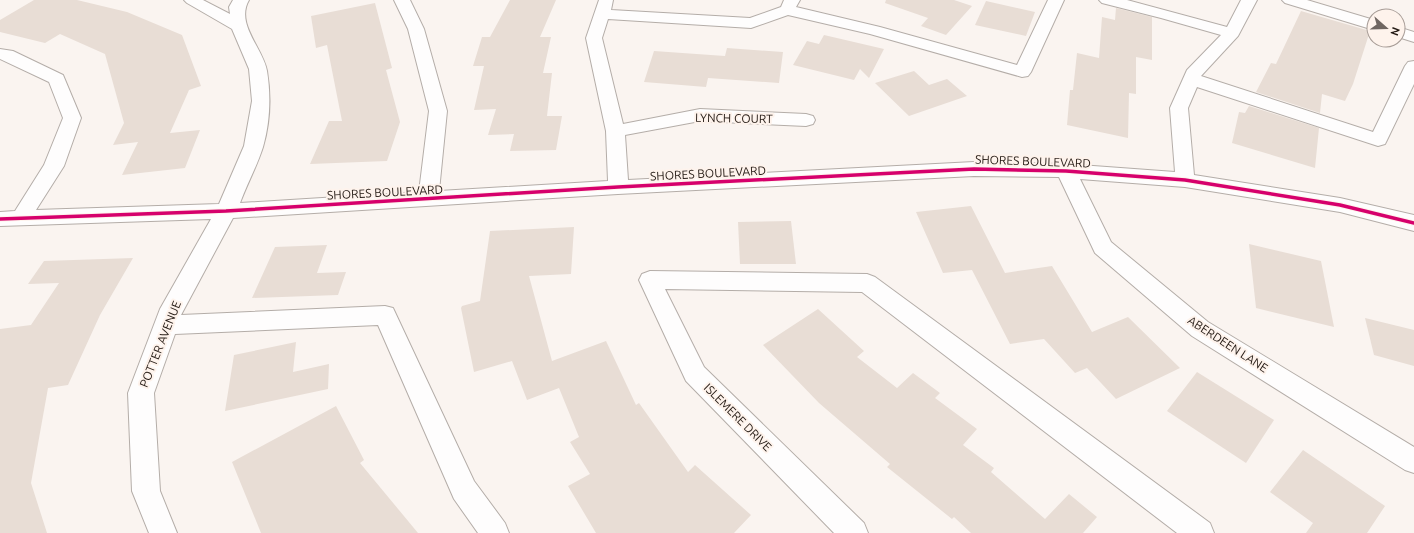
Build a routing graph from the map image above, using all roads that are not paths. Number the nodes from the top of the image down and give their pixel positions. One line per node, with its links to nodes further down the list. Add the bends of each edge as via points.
1 (192, 0): 12 (street)
2 (241, 0): 12 (street, POTTER AVENUE, via 237,7)
3 (402, 0): 22 (street, via 416,29 438,111)
4 (1056, 0): 9 (street, via 1022,72)
5 (1107, 0): 6 (street)
6 (1110, 0): 13 (street)
7 (1249, 0): 13 (street)
8 (1290, 0): 11 (street)
9 (789, 5): 10 (street, via 751,23)
10 (604, 7): 18 (street, via 594,38)
11 (1366, 23)
12 (239, 26): 23 (street, POTTER AVENUE, via 258,69 261,100 254,146)
13 (1232, 33): 16 (street)
14 (0, 54): 24 (street, via 57,79 72,118 54,166)
15 (1414, 66): 16 (street, via 1378,140)
16 (1191, 79): 20 (street, via 1179,108)
17 (806, 120): 18 (street, LYNCH COURT, via 700,115)
18 (615, 131): 21 (street)
19 (1066, 171): 20 (street, SHORES BOULEVARD); 21 (street, SHORES BOULEVARD, via 974,169); 28 (street, ABERDEEN LANE, via 1103,247 1200,329)
20 (1185, 180): 26 (street, SHORES BOULEVARD, via 1340,205)
21 (618, 187): 22 (street, SHORES BOULEVARD)
22 (428, 199): 23 (street, SHORES BOULEVARD)
23 (226, 212): 24 (street, SHORES BOULEVARD); 27 (street, POTTER AVENUE, via 172,309)
24 (21, 218): 25 (street, SHORES BOULEVARD)
25 (0, 219)
26 (1414, 222)
27 (166, 325): 29 (street, POTTER AVENUE, via 141,393 146,491); 30 (street, via 385,315 464,490)
28 (1414, 461)
29 (163, 533)
30 (495, 533)
31 (854, 533): 32 (street, ISLEMERE DRIVE, via 695,374 650,280 867,284)
32 (1200, 533)

